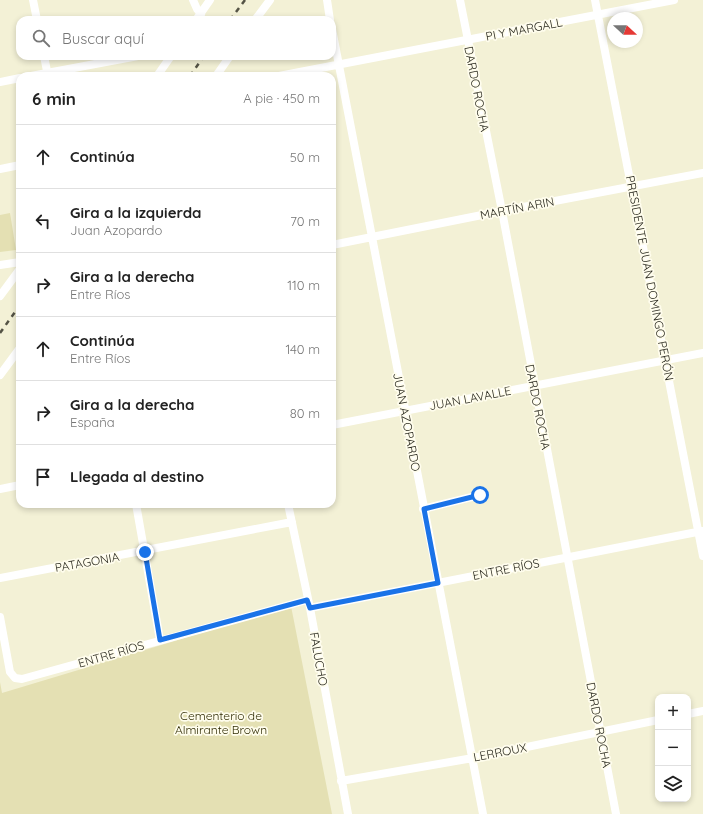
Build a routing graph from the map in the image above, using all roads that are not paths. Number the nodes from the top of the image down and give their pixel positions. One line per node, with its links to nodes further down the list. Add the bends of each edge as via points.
1 (33, 0): 10 (street)
2 (193, 0): 11 (street)
3 (210, 0): 12 (street)
4 (270, 0): 13 (street)
5 (326, 0): 14 (street)
6 (460, 0): 15 (street, DARDO ROCHA)
7 (595, 0): 9 (street, PRESIDENTE JUAN DOMINGO PERÓN)
8 (674, 0): 9 (street, PI Y MARGALL)
9 (598, 15): 15 (street, PI Y MARGALL); 32 (street, PRESIDENTE JUAN DOMINGO PERÓN)
10 (36, 16)
11 (198, 16)
12 (199, 16)
13 (259, 16)
14 (329, 16)
15 (467, 40): 21 (street, PI Y MARGALL); 33 (street, DARDO ROCHA)
16 (336, 53): 21 (street, JUAN AZOPARDO)
17 (45, 60): 22 (street)
18 (118, 60): 23 (street)
19 (168, 60): 24 (street)
20 (227, 60): 25 (street)
21 (338, 64): 26 (street, PI Y MARGALL); 34 (street, JUAN AZOPARDO)
22 (47, 72)
23 (57, 72)
24 (160, 72)
25 (219, 72)
26 (299, 72)
27 (16, 79): 28 (street)
28 (0, 82)
29 (16, 167): 30 (street)
30 (0, 169)
31 (703, 173): 32 (street, MARTÍN ARIN)
32 (632, 186): 33 (street, MARTÍN ARIN); 42 (street, PRESIDENTE JUAN DOMINGO PERÓN)
33 (502, 210): 34 (street, MARTÍN ARIN); 44 (street, DARDO ROCHA)
34 (372, 238): 35 (street, MARTÍN ARIN); 45 (street, JUAN AZOPARDO)
35 (336, 244)
36 (16, 263): 37 (street)
37 (0, 265)
38 (16, 274): 39 (street)
39 (0, 296)
40 (16, 353): 43 (street)
41 (703, 353): 42 (street, JUAN LAVALLE)
42 (666, 361): 44 (street, JUAN LAVALLE); 54 (street, PRESIDENTE JUAN DOMINGO PERÓN)
43 (0, 375)
44 (534, 386): 45 (street, JUAN LAVALLE); 57 (street, DARDO ROCHA)
45 (404, 410): 46 (street, JUAN LAVALLE); 52 (street, JUAN AZOPARDO)
46 (336, 424)
47 (16, 486): 48 (street)
48 (0, 489)
49 (480, 495): 52 (street)
50 (137, 508): 55 (street)
51 (289, 508): 53 (street, FALUCHO)
52 (424, 509): 59 (street, JUAN AZOPARDO)
53 (292, 522): 55 (street, PATAGONIA); 60 (street, FALUCHO)
54 (701, 532): 56 (street, PRESIDENTE JUAN DOMINGO PERÓN); 57 (street, ENTRE RÍOS)
55 (145, 552): 58 (street, PATAGONIA); 62 (street)
56 (703, 556)
57 (567, 557): 59 (street, ENTRE RÍOS); 66 (street, DARDO ROCHA)
58 (0, 578)
59 (438, 583): 60 (street, ENTRE RÍOS); 67 (street, JUAN AZOPARDO)
60 (308, 604): 62 (street, ENTRE RÍOS); 68 (street, FALUCHO)
61 (0, 617): 62 (street, ENTRE RÍOS, via 10,672 15,678 27,679)
62 (160, 640)
63 (703, 711): 64 (street)
64 (691, 713)
65 (655, 721): 66 (street, LERROUX)
66 (600, 732): 67 (street, LERROUX); 71 (street, DARDO ROCHA)
67 (473, 758): 68 (street, LERROUX); 70 (street, JUAN AZOPARDO)
68 (341, 781): 69 (street, FALUCHO)
69 (348, 814)
70 (483, 814)
71 (616, 814)

